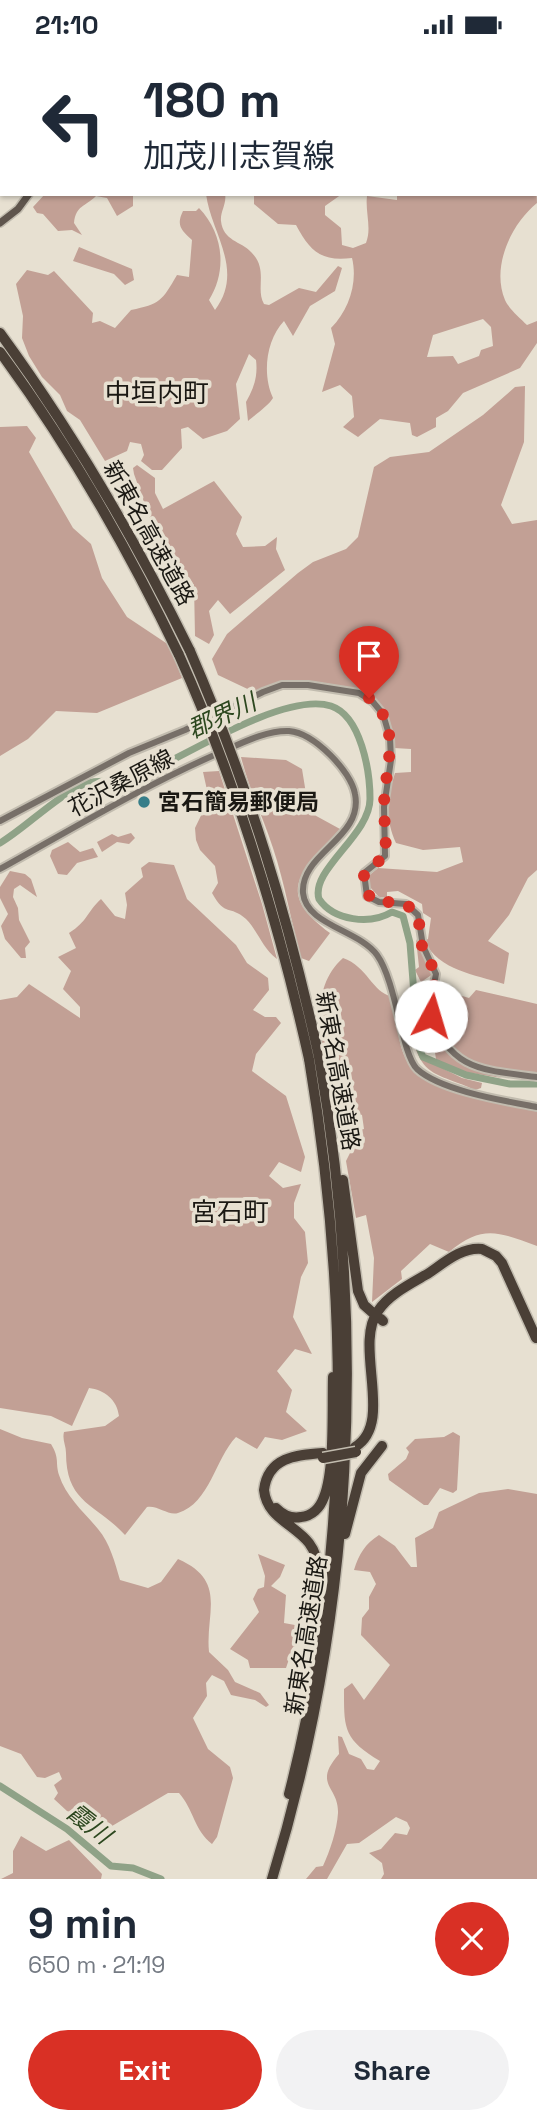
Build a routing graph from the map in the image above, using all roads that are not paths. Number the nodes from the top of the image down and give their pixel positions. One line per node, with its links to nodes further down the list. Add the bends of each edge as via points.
1 (28, 196): 2 (main road)
2 (0, 223)
3 (0, 333): 5 (highway, 新東名高速道路, via 130,534)
4 (0, 352): 5 (highway, 新東名高速道路, via 83,475)
5 (185, 653): 8 (highway, 新東名高速道路, bridge, via 263,876)
6 (0, 821): 9 (main road, via 129,753 275,687 301,684 364,695 383,714 391,760 384,807 385,856 364,873 366,893 375,901 406,904 418,915 422,946 436,974 429,1010 459,1059 478,1068)
7 (0, 869): 11 (main road, 花沢桑原線, via 200,761 274,732 297,733 342,769 353,785 357,803 346,829 306,878 303,893 310,909 361,939 378,956 416,1067 483,1098)
8 (314, 1058): 10 (highway, 新東名高速道路); 13 (highway, 新東名高速道路)
9 (537, 1077)
10 (327, 1101): 14 (highway, via 358,1291 364,1305); 19 (highway, 新東名高速道路, via 341,1220 347,1333 345,1458)
11 (537, 1107)
12 (452, 1268): 17 (highway, via 398,1298 379,1317 374,1339 376,1425 371,1440)
13 (338, 1316): 18 (highway, via 325,1495 317,1510 307,1516 290,1517 278,1510 268,1491 276,1470 294,1460); 20 (highway, 新東名高速道路, via 334,1521)
14 (379, 1318)
15 (536, 1338): 17 (highway, via 499,1259 482,1249 457,1255 396,1294 375,1315 370,1338 371,1426)
16 (382, 1446): 19 (highway, via 367,1462 355,1488)
17 (356, 1450): 18 (highway, bridge)
18 (323, 1455): 20 (highway, via 281,1460 270,1471 264,1490 274,1513 310,1544 317,1561 318,1608)
19 (334, 1598): 21 (highway, 新東名高速道路, via 311,1730)
20 (304, 1728): 21 (highway, 新東名高速道路)
21 (283, 1833): 22 (highway, 新東名高速道路); 23 (highway, 新東名高速道路)
22 (266, 1879)
23 (272, 1879)

